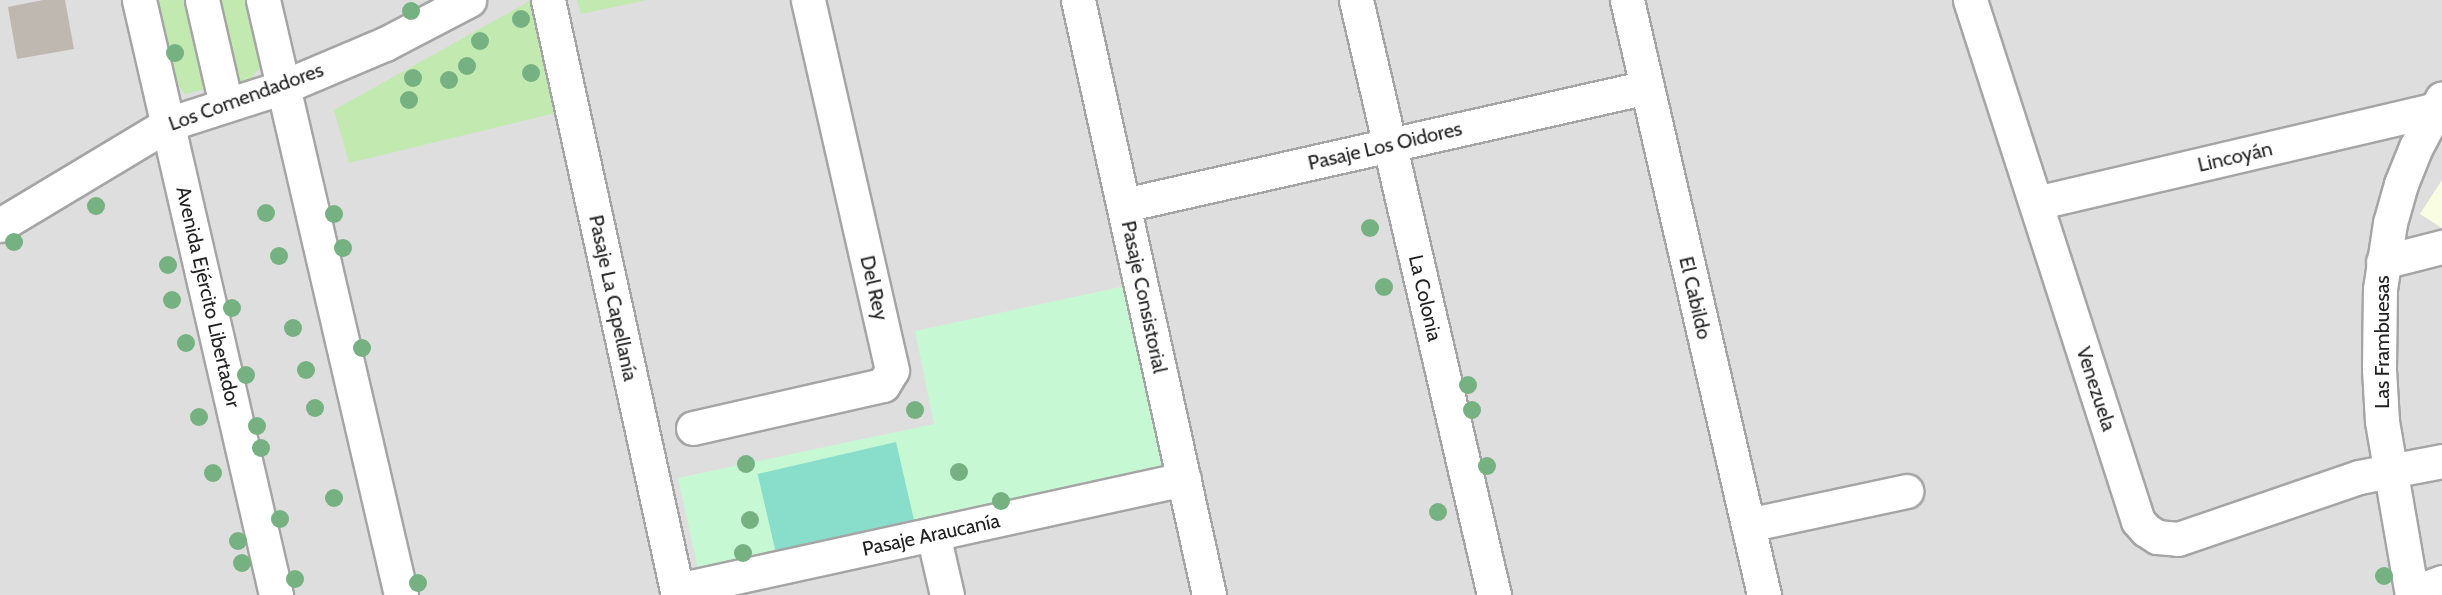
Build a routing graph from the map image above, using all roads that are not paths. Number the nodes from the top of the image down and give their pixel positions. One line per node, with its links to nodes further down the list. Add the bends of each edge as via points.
1 (138, 0): 15 (street, Avenida Ejército Libertador)
2 (202, 0): 14 (street)
3 (263, 0): 11 (street)
4 (468, 0): 11 (street, Los Comendadores, via 385,44)
5 (548, 0): 30 (street, Pasaje La Capellanía)
6 (808, 0): 22 (street, Del Rey, via 892,370 883,385)
7 (1078, 0): 18 (street, Pasaje Consistorial)
8 (1356, 0): 16 (street, La Colonia)
9 (1627, 0): 12 (street, El Cabildo)
10 (1974, 2): 17 (street, Venezuela)
11 (283, 87): 14 (street, Los Comendadores); 33 (street)
12 (1647, 87): 16 (street, Pasaje Los Oidores); 27 (street, El Cabildo)
13 (2438, 104): 17 (street, Lincoyán); 21 (street, Las Frambuesas, via 2401,184)
14 (226, 105): 15 (street, Los Comendadores)
15 (168, 124): 19 (street, Los Comendadores); 32 (street, Avenida Ejército Libertador)
16 (1389, 146): 18 (street, Pasaje Los Oidores); 36 (street, La Colonia)
17 (2036, 203): 24 (street, Venezuela, via 2138,521 2146,530 2157,537 2178,539 2343,482)
18 (1124, 205): 25 (street, Pasaje Consistorial)
19 (0, 225)
20 (2442, 247): 21 (street)
21 (2383, 262): 24 (street, Las Frambuesas, via 2379,369)
22 (693, 428)
23 (2442, 461): 24 (street, Venezuela)
24 (2390, 473): 31 (street, Las Frambuesas)
25 (1184, 479): 28 (street, Pasaje Araucanía); 35 (street, Pasaje Consistorial)
26 (1906, 490): 27 (street)
27 (1748, 525): 37 (street, El Cabildo)
28 (933, 534): 30 (street, Pasaje Araucanía); 34 (street)
29 (2442, 582): 31 (street)
30 (678, 593)
31 (2412, 594)
32 (276, 595)
33 (401, 595)
34 (947, 595)
35 (1209, 595)
36 (1494, 595)
37 (1764, 595)

